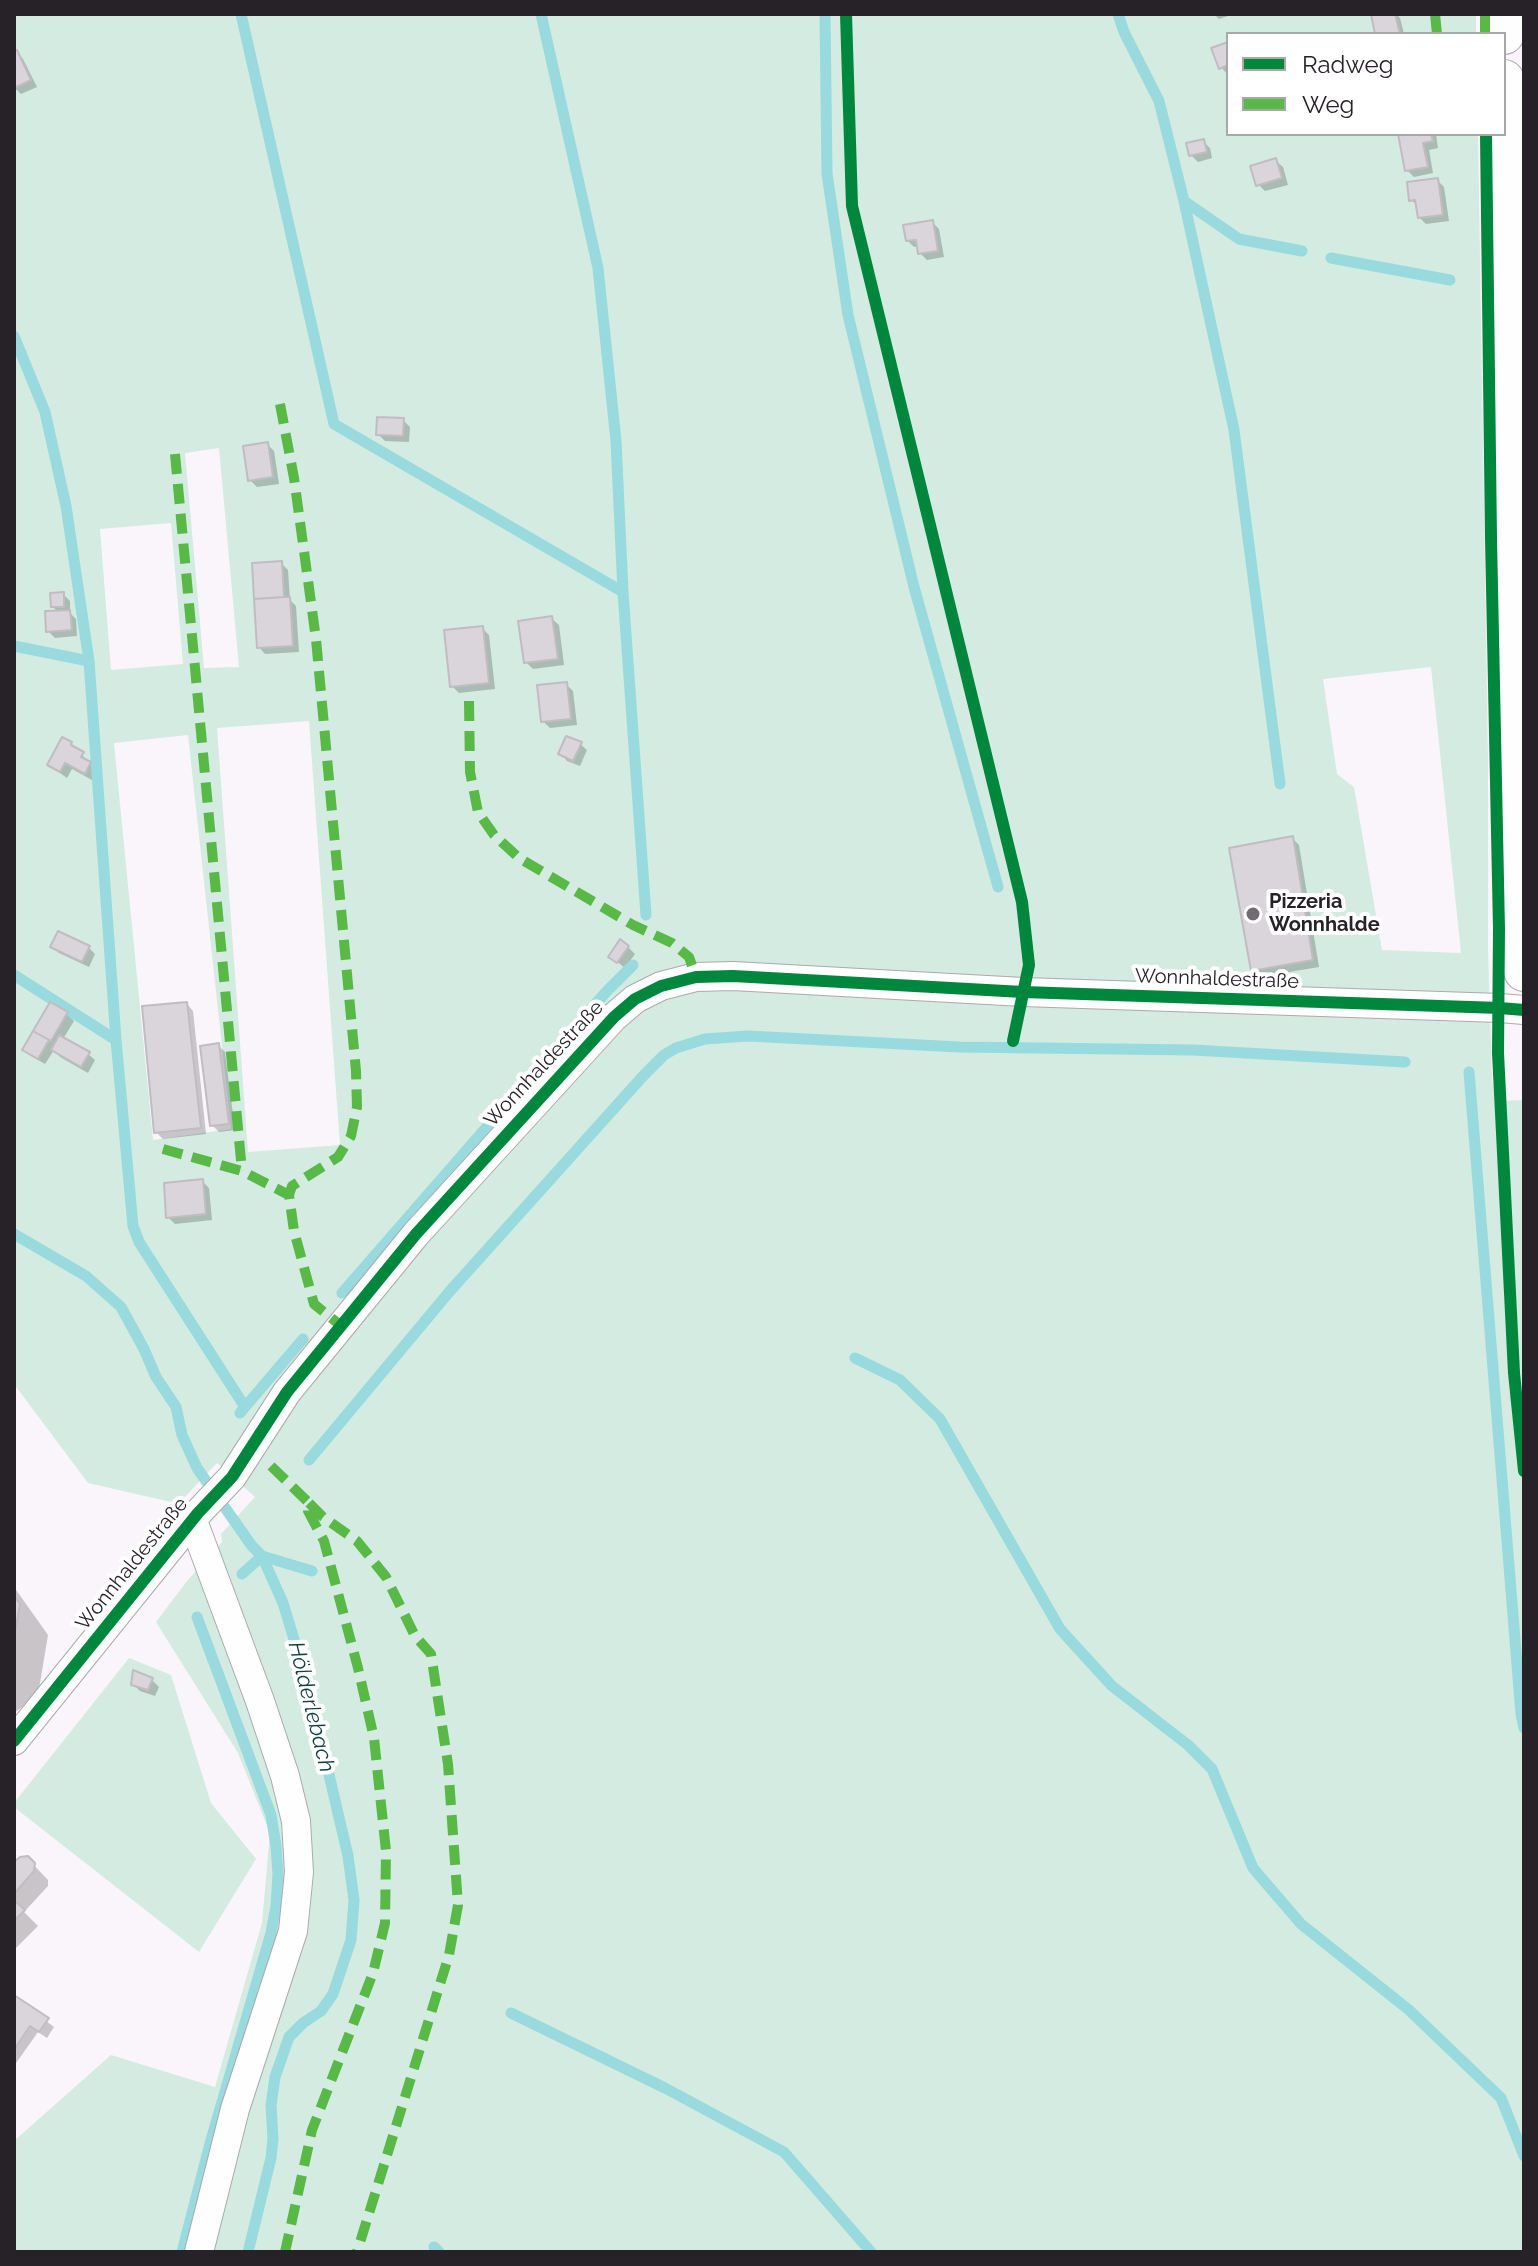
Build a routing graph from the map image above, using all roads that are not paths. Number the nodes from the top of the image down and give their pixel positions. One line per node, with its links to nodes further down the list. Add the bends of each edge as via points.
1 (1505, 136): 2 (main road)
2 (1517, 568): 3 (main road, via 1518,897)
3 (1524, 971)
4 (1524, 1010): 5 (street, Wonnhaldestraße, via 733,976 696,977 661,986 614,1017 416,1234 287,1392 232,1477)
5 (196, 1517): 6 (street, Wonnhaldestraße); 7 (street, Wonnhaldestraße, via 285,1776 296,1821 299,1872 293,1931 235,2109)
6 (14, 1741)
7 (199, 2252)

